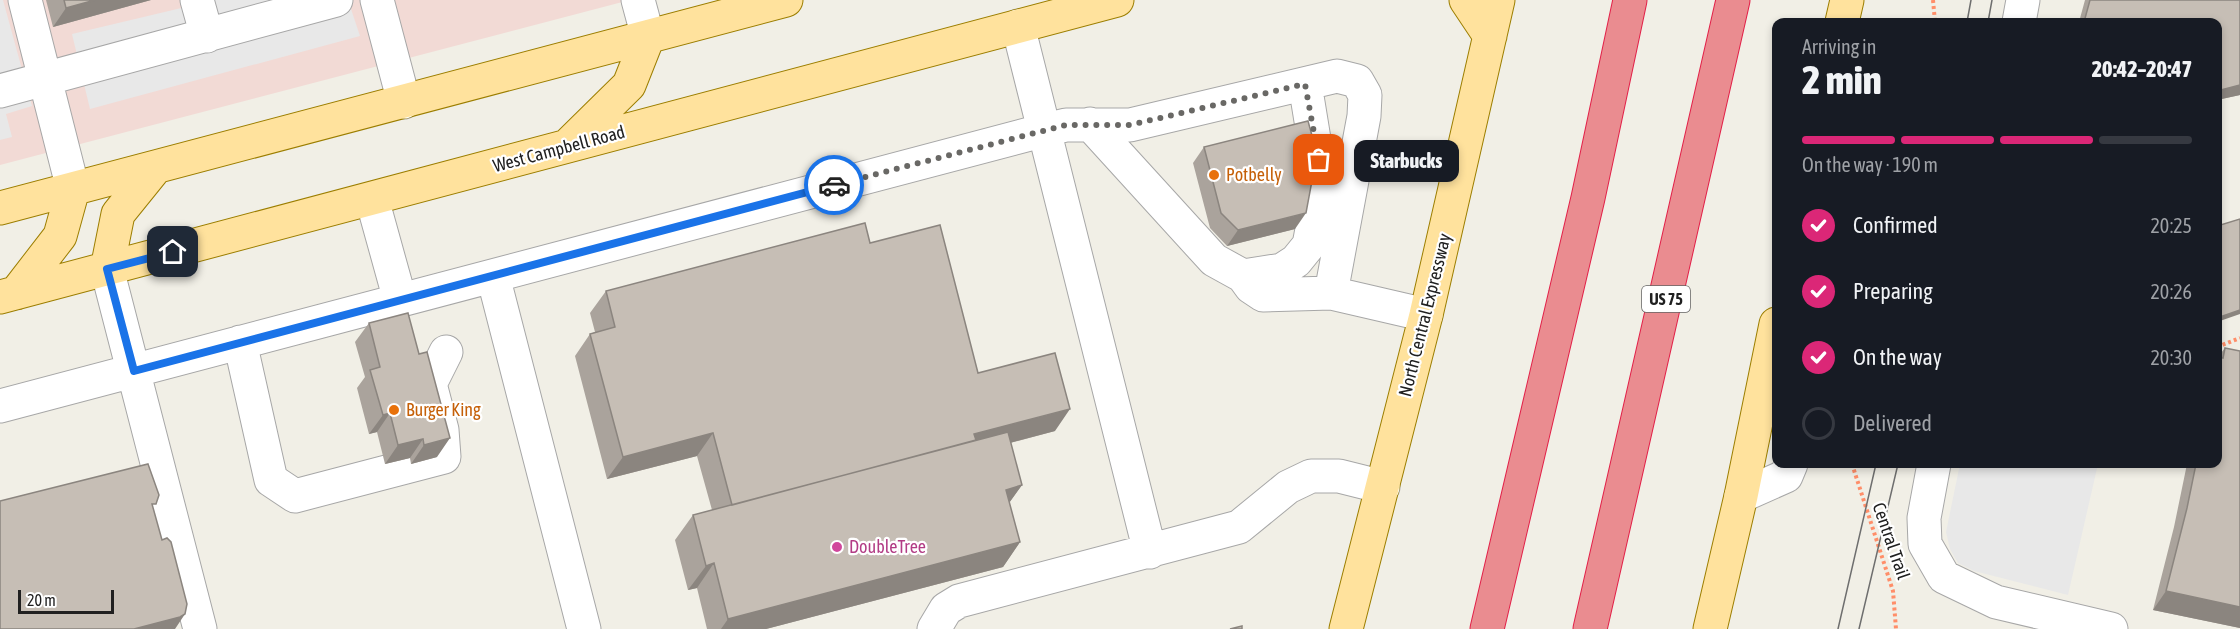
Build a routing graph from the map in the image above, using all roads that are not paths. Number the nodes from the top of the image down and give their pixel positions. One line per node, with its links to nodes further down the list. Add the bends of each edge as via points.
1 (25, 0): 22 (lane)
2 (197, 0): 19 (lane)
3 (336, 0): 14 (lane)
4 (377, 0): 25 (lane)
5 (638, 0): 21 (lane)
6 (786, 0): 21 (main road)
7 (1117, 0): 18 (main road, West Campbell Road)
8 (1466, 0): 20 (main road)
9 (1498, 0): 20 (main road, North Central Expressway)
10 (1521, 0): 20 (main road)
11 (1733, 0): 49 (highway, US 75)
12 (1847, 0): 16 (main road)
13 (2023, 0): 17 (lane)
14 (236, 13): 19 (lane)
15 (1627, 14): 51 (highway, via 1588,198)
16 (1843, 18)
17 (2020, 18)
18 (1018, 26): 27 (lane); 28 (main road, West Campbell Road)
19 (207, 36): 22 (lane)
20 (1490, 36): 39 (main road, North Central Expressway)
21 (648, 37): 25 (main road); 28 (main road, via 629,85)
22 (45, 80): 24 (lane); 30 (lane)
23 (1305, 84): 26 (lane, via 1130,125); 35 (lane, via 1321,182 1309,245 1282,270); 36 (lane, via 1337,76 1357,81 1365,95)
24 (0, 91)
25 (404, 102): 29 (main road)
26 (1090, 124): 27 (lane); 35 (lane, via 1214,260)
27 (1045, 130): 34 (lane); 50 (lane)
28 (566, 147): 31 (main road, West Campbell Road)
29 (156, 167): 30 (main road); 33 (main road, via 118,213)
30 (74, 189): 32 (main road); 37 (main road, via 60,236)
31 (372, 199): 33 (main road, West Campbell Road); 38 (lane)
32 (0, 208)
33 (107, 269): 37 (main road, West Campbell Road); 43 (lane)
34 (494, 276): 38 (lane); 53 (lane)
35 (1243, 276): 36 (lane, via 1263,295)
36 (1331, 293): 39 (lane)
37 (8, 295)
38 (400, 300): 40 (lane)
39 (1426, 315): 47 (main road, North Central Expressway)
40 (240, 342): 42 (lane, via 271,480 295,496 444,457 442,430 430,384); 43 (lane)
41 (1772, 344): 48 (main road)
42 (446, 352)
43 (134, 371): 44 (lane); 52 (lane)
44 (0, 406)
45 (1789, 468): 48 (lane, via 1786,476)
46 (1933, 468): 59 (lane, via 1924,518 1925,544 1944,577 1996,602)
47 (1383, 487): 50 (lane, via 1339,476 1311,476 1288,487 1239,527); 55 (main road, North Central Expressway)
48 (1741, 496): 58 (main road)
49 (1611, 541): 56 (highway, US 75); 57 (highway)
50 (1150, 552): 54 (lane, via 959,601 945,609)
51 (1486, 627)
52 (200, 629)
53 (584, 629)
54 (934, 629)
55 (1346, 629)
56 (1590, 629)
57 (1612, 629)
58 (1710, 629)
59 (2110, 629)

